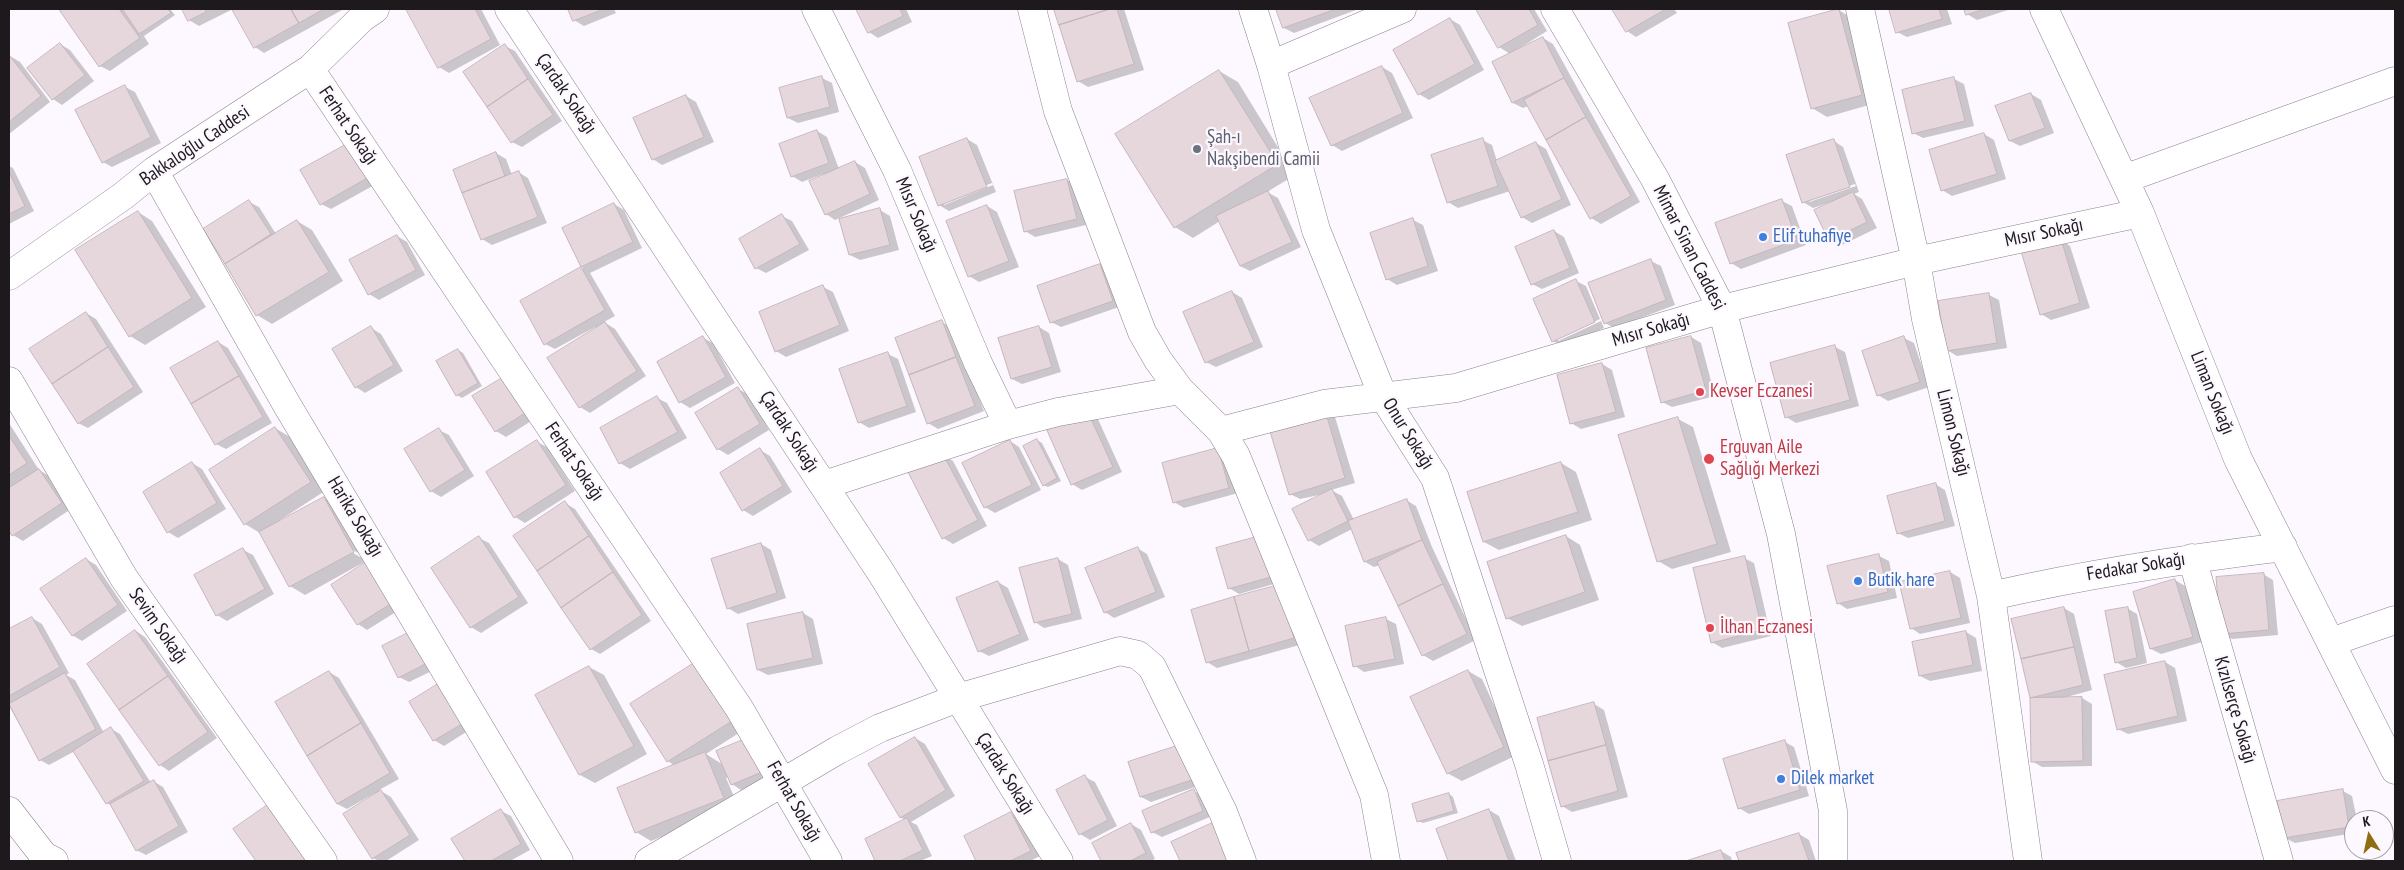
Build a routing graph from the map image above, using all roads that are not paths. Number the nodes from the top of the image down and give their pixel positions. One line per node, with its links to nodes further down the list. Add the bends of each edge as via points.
1 (375, 9): 11 (street, Bakkaloğlu Caddesi)
2 (509, 9): 24 (street, Çardak Sokağı)
3 (816, 9): 22 (street, Mısır Sokağı, via 896,170 978,363)
4 (1032, 9): 20 (street, via 1058,111 1142,332)
5 (1253, 9): 10 (street, Onur Sokağı)
6 (1402, 9): 10 (street)
7 (1554, 9): 18 (street, Mimar Sinan Caddesi, via 1655,180)
8 (1860, 9): 16 (street, Limon Sokağı)
9 (2044, 9): 14 (street, Liman Sokağı)
10 (1271, 65): 21 (street, Onur Sokağı, via 1316,230)
11 (310, 69): 13 (street, Bakkaloğlu Caddesi); 32 (street, Ferhat Sokağı, via 739,708)
12 (2395, 81): 14 (street)
13 (154, 171): 17 (street, Bakkaloğlu Caddesi); 36 (street, Harika Sokağı, via 287,405)
14 (2124, 179): 15 (street, Liman Sokağı)
15 (2140, 212): 16 (street, Mısır Sokağı); 25 (street, Liman Sokağı, via 2238,459)
16 (1916, 260): 18 (street, Mısır Sokağı); 27 (street, Limon Sokağı, via 1926,319)
17 (9, 276)
18 (1722, 309): 21 (street, Mısır Sokağı, via 1456,388); 43 (street, Mimar Sinan Caddesi, via 1781,534 1833,811)
19 (9, 381): 35 (street, Sevim Sokağı, via 124,578)
20 (1180, 390): 22 (street, via 1058,412); 23 (street)
21 (1383, 396): 23 (street, Mısır Sokağı, via 1324,404); 42 (street, Onur Sokağı, via 1435,478)
22 (1008, 425): 24 (street)
23 (1221, 431): 41 (street, via 1236,456 1374,795)
24 (824, 486): 30 (street, Çardak Sokağı)
25 (2283, 547): 26 (street, Fedakar Sokağı); 29 (street, Liman Sokağı)
26 (2192, 558): 27 (street, Fedakar Sokağı, via 2068,578); 45 (street, Kızılserçe Sokağı)
27 (1991, 596): 44 (street, Limon Sokağı)
28 (2395, 620): 29 (street)
29 (2331, 642): 31 (street, Liman Sokağı)
30 (958, 698): 32 (street, via 880,728); 39 (street, Çardak Sokağı); 40 (street, via 1111,653 1138,655 1152,667)
31 (2395, 770)
32 (783, 784): 37 (street); 38 (street, Ferhat Sokağı)
33 (9, 811): 34 (street)
34 (46, 860)
35 (323, 861)
36 (560, 861)
37 (649, 861)
38 (828, 861)
39 (1059, 861)
40 (1242, 861)
41 (1386, 861)
42 (1558, 861)
43 (1833, 861)
44 (2028, 861)
45 (2279, 861)

